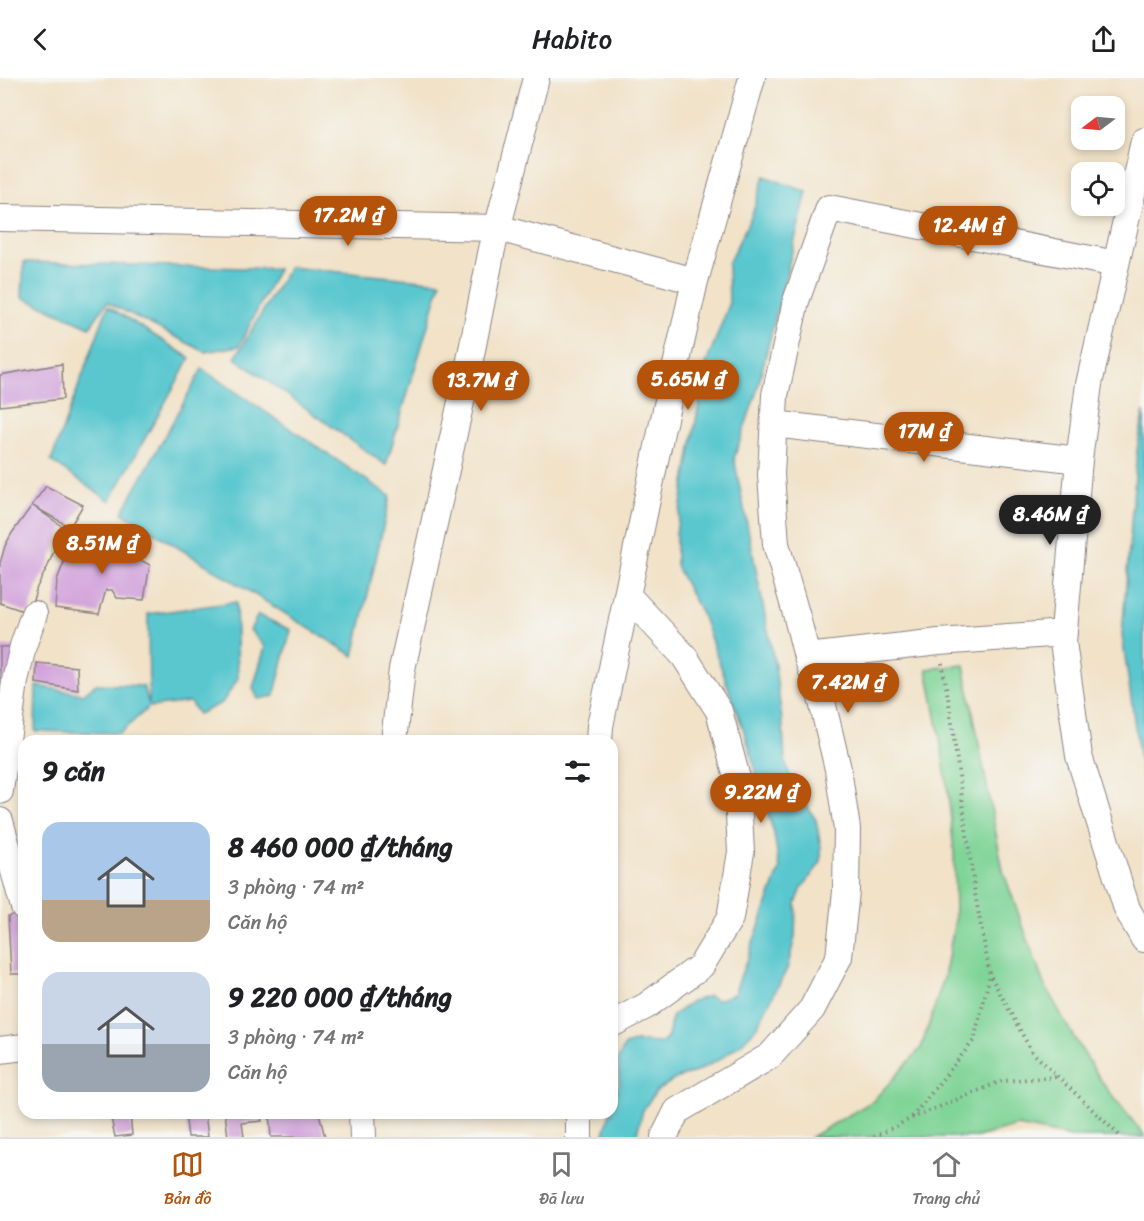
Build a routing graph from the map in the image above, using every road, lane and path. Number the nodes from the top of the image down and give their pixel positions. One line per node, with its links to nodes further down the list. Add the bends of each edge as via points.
1 (536, 78): 5 (street)
2 (752, 78): 7 (street)
3 (1144, 141): 6 (street)
4 (0, 218): 5 (street)
5 (498, 228): 7 (street); 15 (street, via 402,669)
6 (1116, 264): 8 (street, via 829,208 796,301 775,395); 9 (street, via 1089,384)
7 (695, 281): 10 (street)
8 (774, 424): 9 (street); 14 (street, via 771,475 776,544)
9 (1079, 460): 12 (street)
10 (627, 595): 16 (street); 22 (street, via 684,656 719,711 736,778 741,852 730,918 701,966 646,1006)
11 (34, 614): 17 (street, via 15,681)
12 (1064, 633): 13 (street); 20 (street, via 1079,756 1127,909)
13 (939, 642): 14 (street); 21 (path)
14 (807, 657): 31 (street, via 838,768 847,829 846,891 838,957 812,1009 770,1056 678,1111)
15 (395, 735)
16 (599, 735)
17 (0, 791)
18 (0, 821): 19 (street)
19 (18, 886)
20 (1144, 939)
21 (990, 975): 25 (path, via 1032,1052); 26 (path, via 974,1040)
22 (618, 1021)
23 (18, 1048): 24 (street)
24 (0, 1050)
25 (1057, 1077): 26 (path, via 1002,1081); 33 (path)
26 (912, 1118): 32 (path)
27 (362, 1119): 29 (street)
28 (579, 1119): 30 (street)
29 (363, 1137)
30 (579, 1137)
31 (664, 1137)
32 (874, 1137)
33 (1122, 1137)

